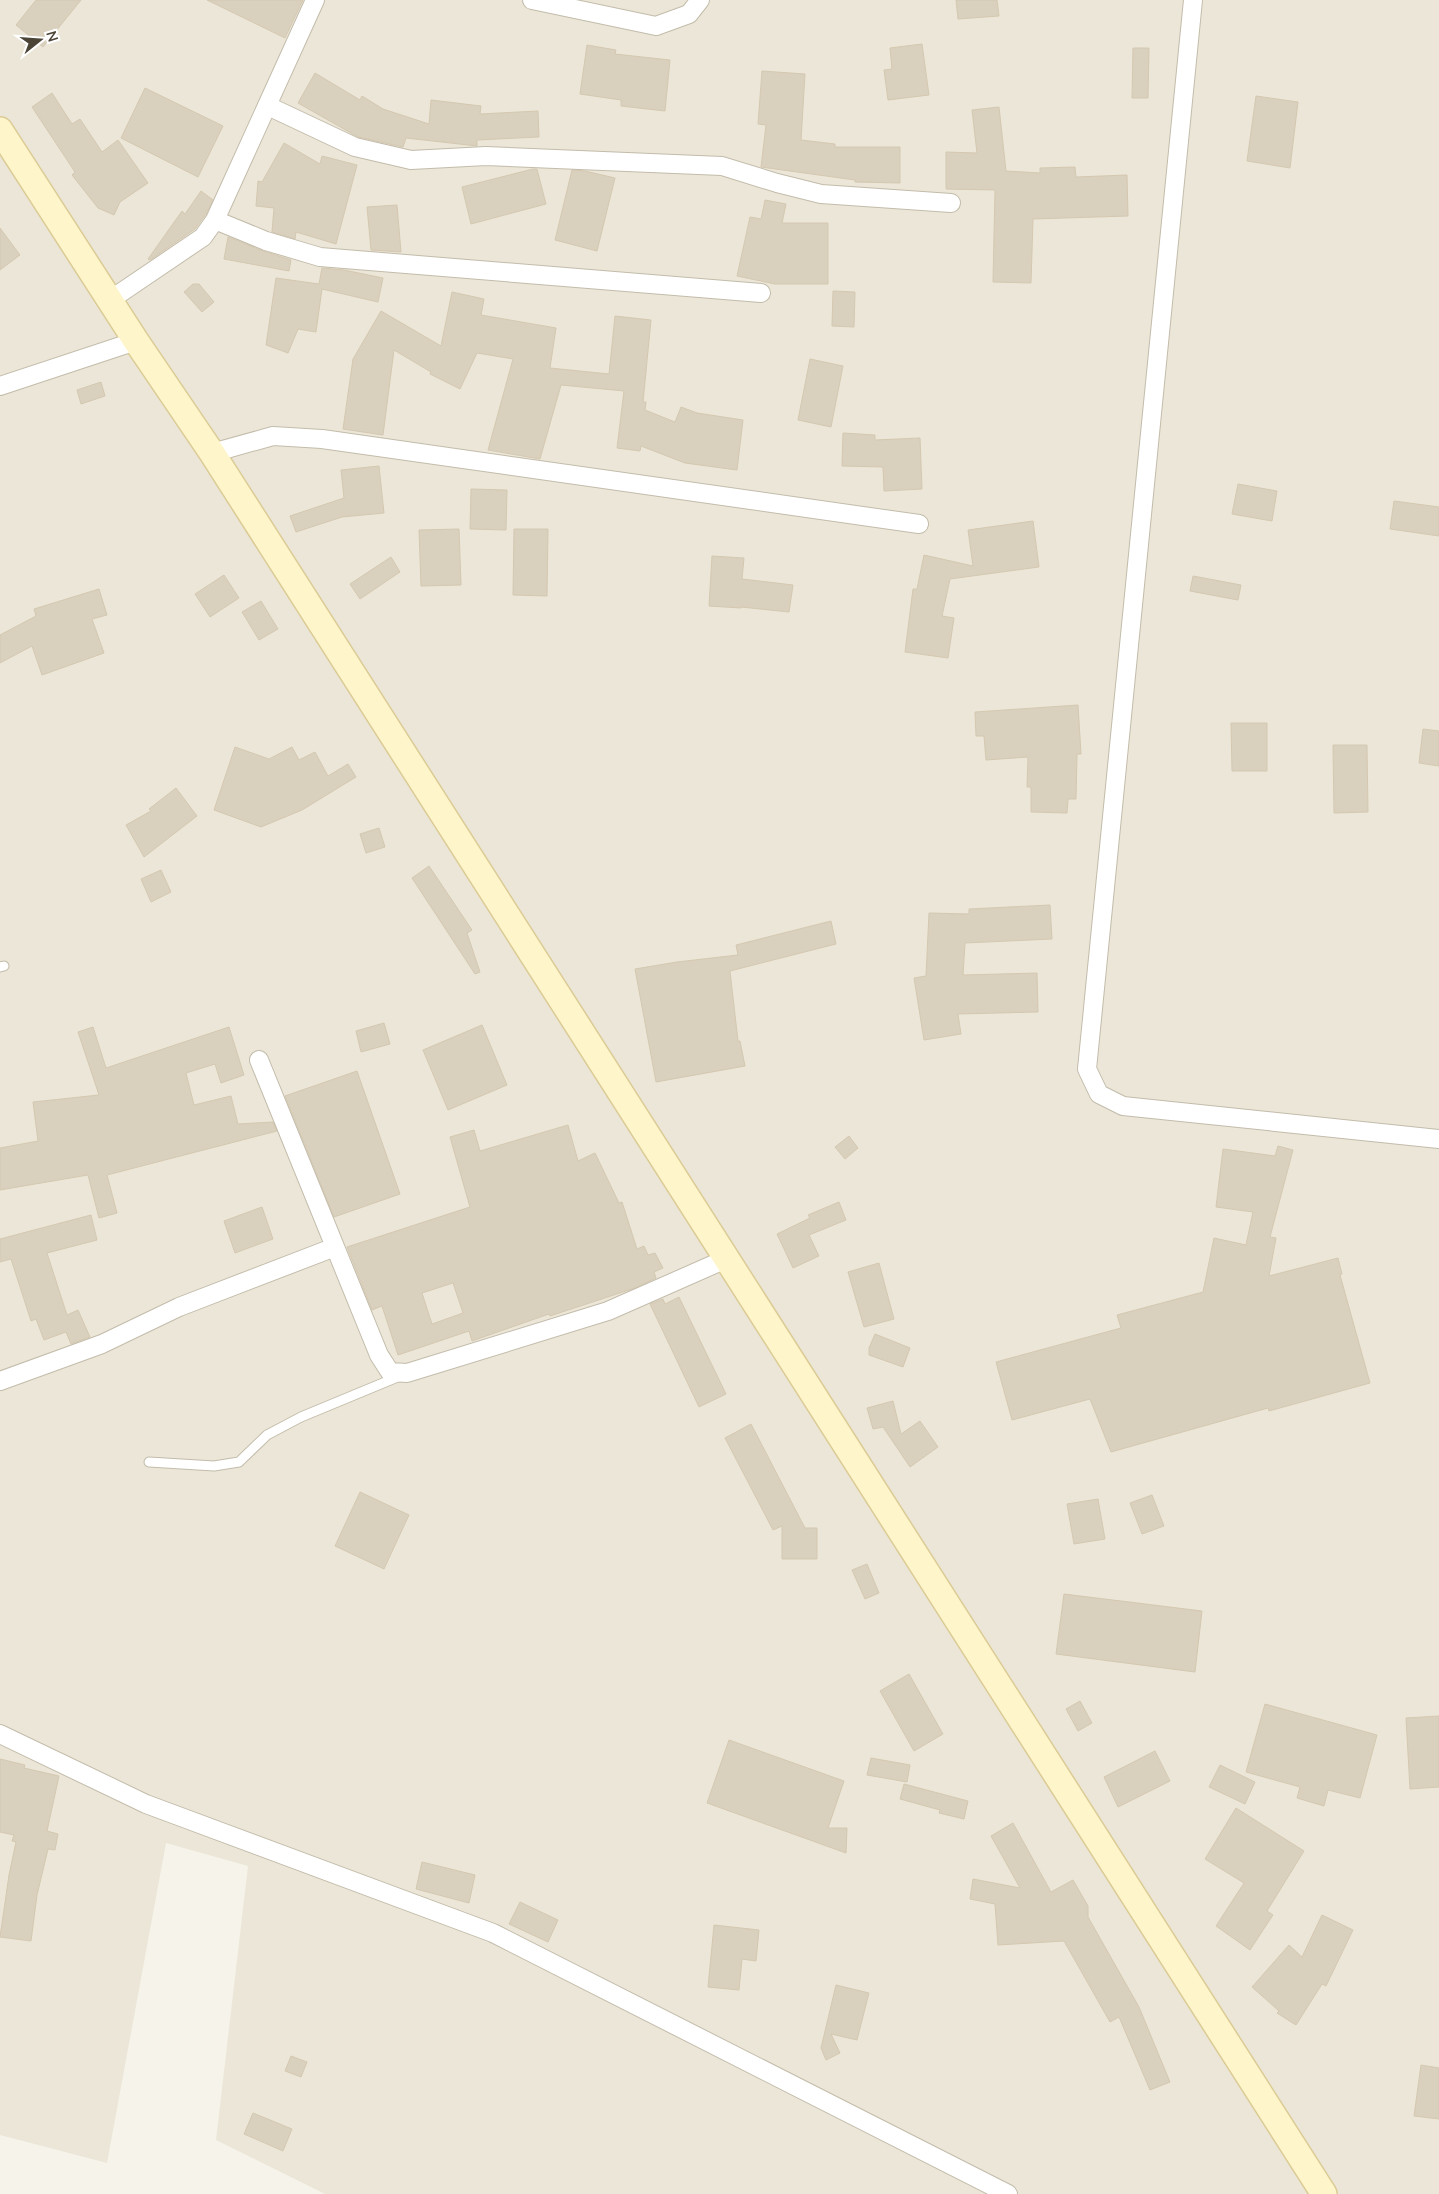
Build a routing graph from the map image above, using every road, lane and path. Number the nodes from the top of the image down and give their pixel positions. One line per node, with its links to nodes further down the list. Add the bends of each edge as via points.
1 (315, 0): 5 (street)
2 (532, 0): 3 (street, via 656,26 689,14)
3 (700, 0)
4 (1193, 0): 16 (street, via 1087,1069 1099,1094 1123,1106)
5 (268, 106): 7 (street, via 355,147 411,160 486,156 722,166 820,194); 8 (street)
6 (0, 130): 10 (main road)
7 (950, 203)
8 (216, 220): 9 (street, via 266,241 320,256); 10 (street, via 203,237)
9 (761, 293)
10 (110, 300): 11 (main road)
11 (136, 341): 12 (street); 13 (main road)
12 (0, 386)
13 (212, 453): 14 (street, via 273,436 322,439); 18 (main road)
14 (919, 524)
15 (259, 1060): 17 (street)
16 (1439, 1139)
17 (335, 1248): 19 (street, via 379,1355 390,1372); 20 (street, via 179,1307 102,1344)
18 (726, 1259): 19 (street, via 608,1311); 24 (main road)
19 (407, 1373): 21 (lane, via 301,1417 267,1435 239,1462 214,1466)
20 (0, 1381)
21 (149, 1462)
22 (0, 1734): 23 (street, via 146,1804 493,1933)
23 (1008, 2194)
24 (1324, 2194)

